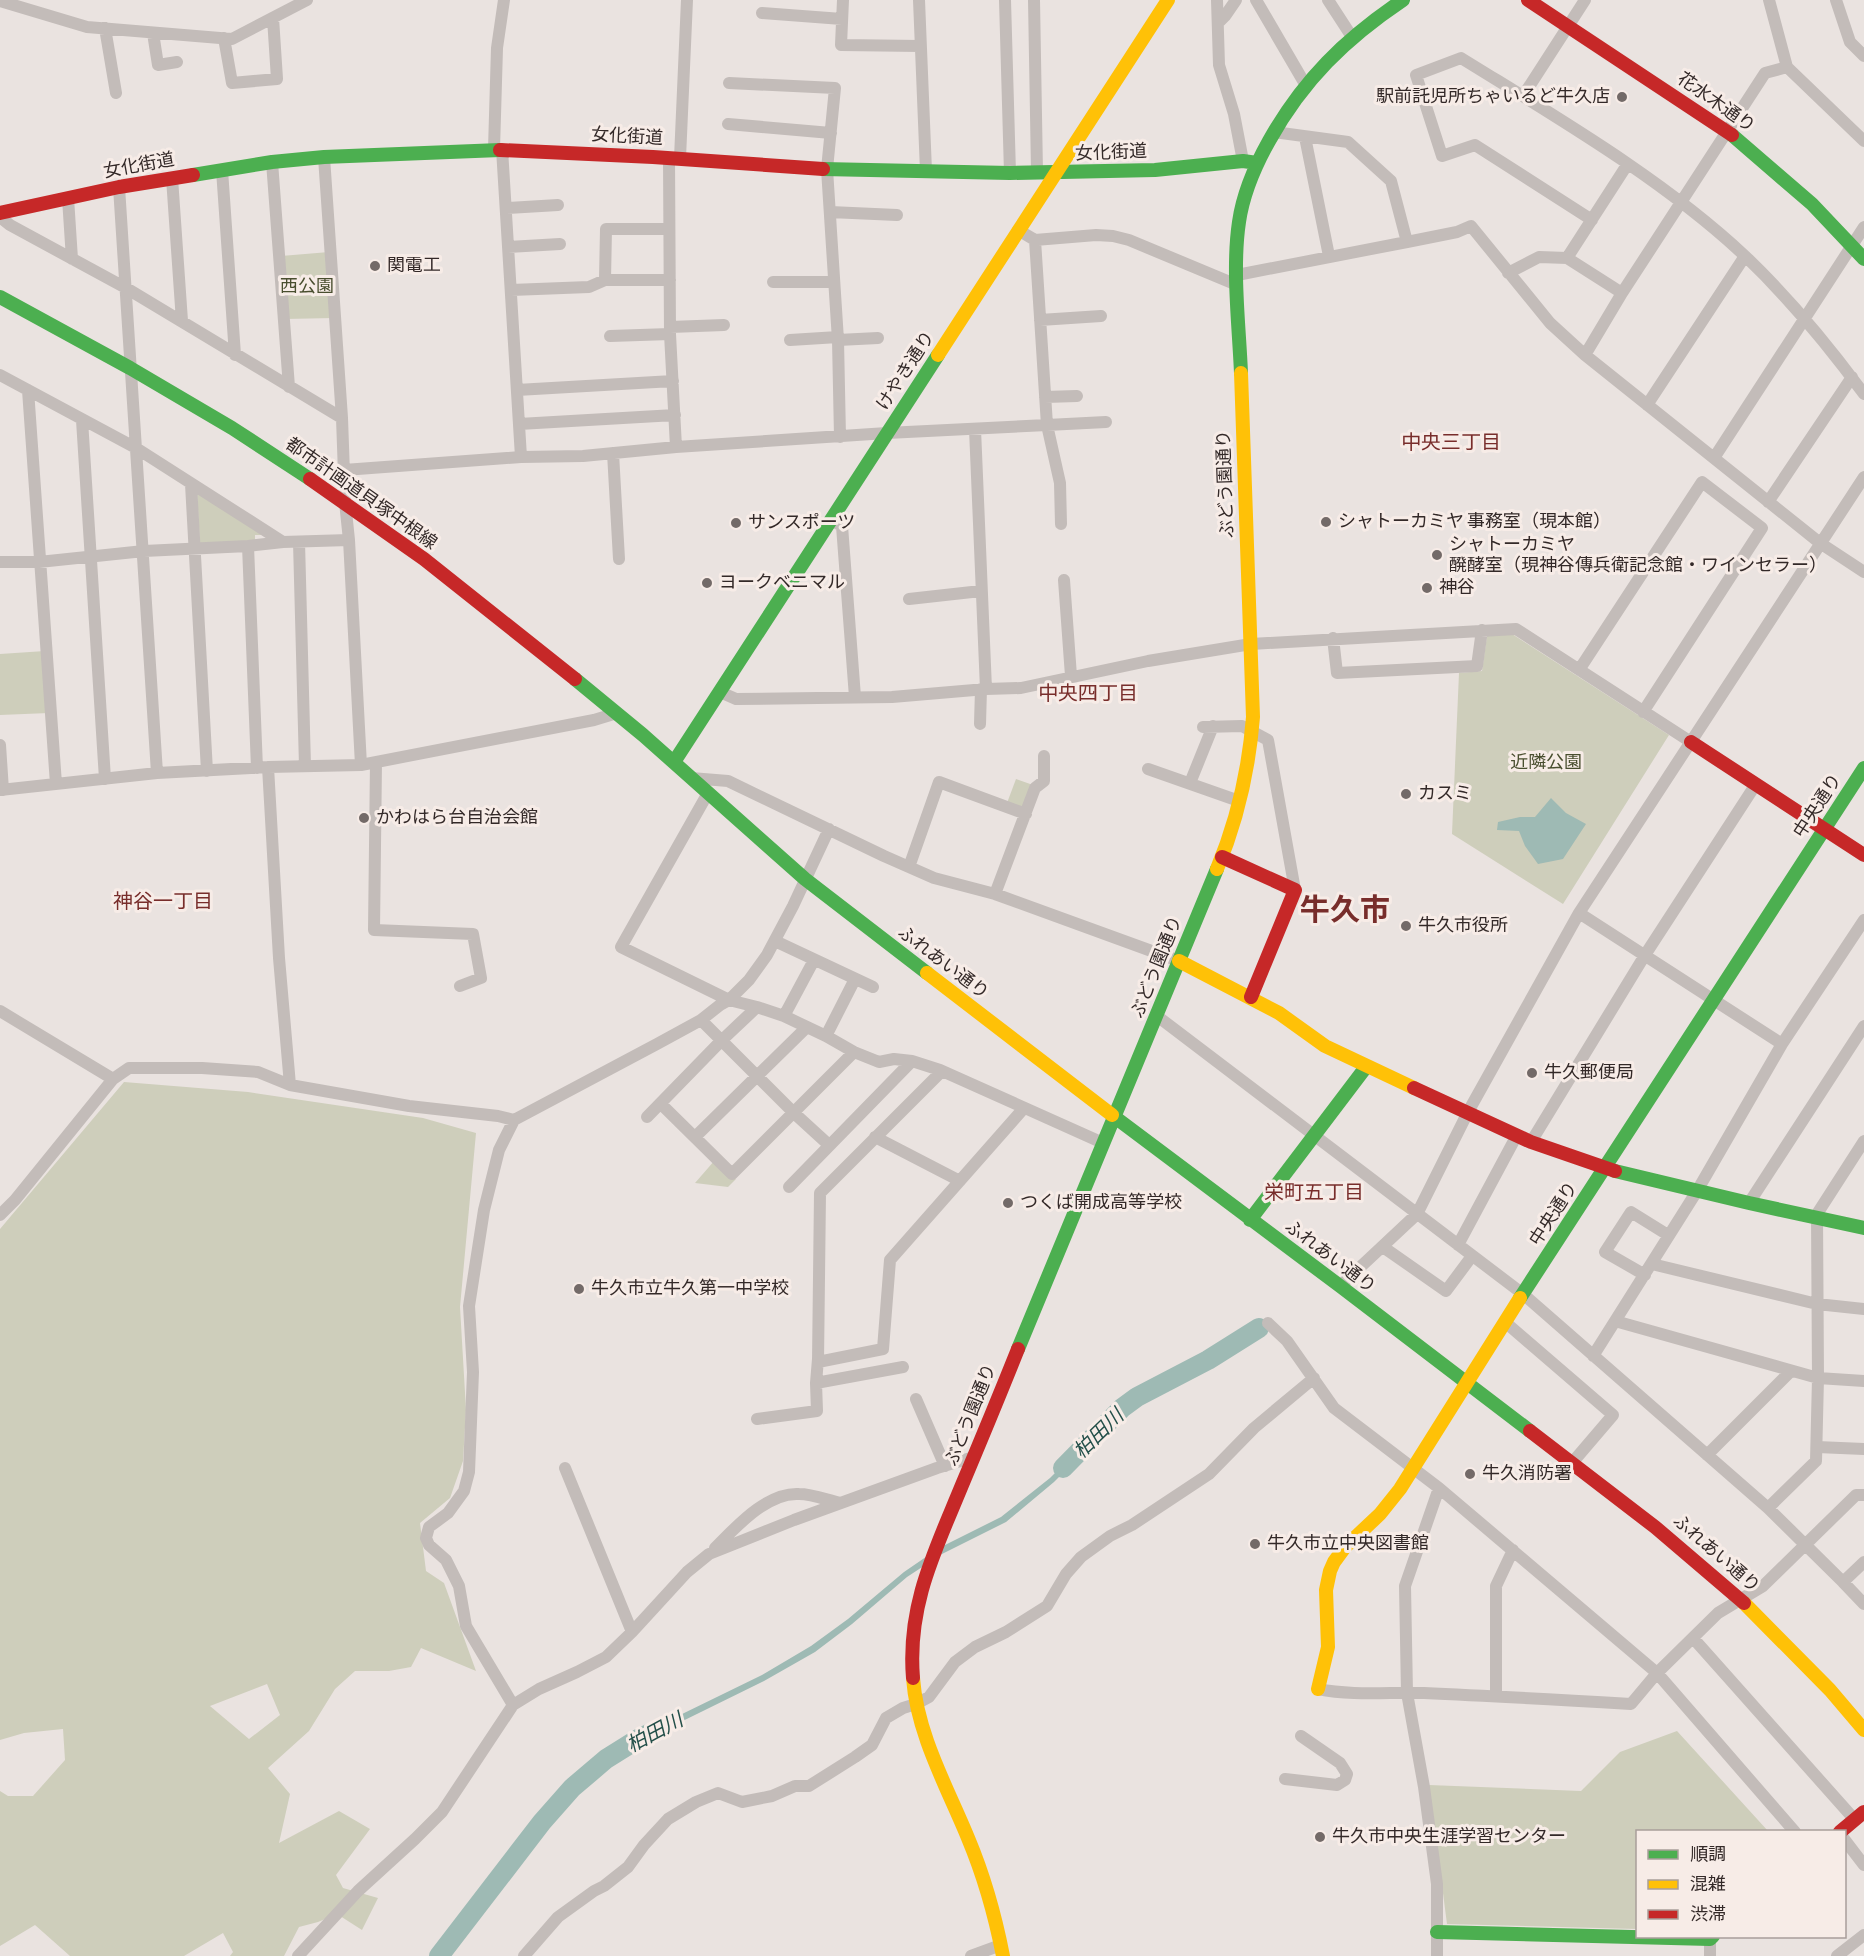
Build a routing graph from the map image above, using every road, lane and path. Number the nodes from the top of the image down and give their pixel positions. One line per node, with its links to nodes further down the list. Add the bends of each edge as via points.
1 (307, 0): 21 (street)
2 (504, 0): 43 (street, via 497,48)
3 (687, 0): 45 (street)
4 (843, 0): 22 (street)
5 (919, 0): 29 (street)
6 (1005, 0): 52 (street)
7 (1034, 0): 53 (street)
8 (1168, 0): 54 (street, けやき通り)
9 (1217, 0): 23 (street)
10 (1236, 0): 23 (street)
11 (1256, 0): 34 (street)
12 (1328, 0): 27 (street)
13 (1403, 0): 27 (street, ぶどう園通り)
14 (1528, 0): 24 (street, 花水木通り)
15 (1585, 0): 24 (street)
16 (1769, 0): 32 (street)
17 (1836, 0): 30 (street, via 1850,42)
18 (0, 1): 19 (street)
19 (31, 5): 25 (street, via 87,27)
20 (762, 13): 22 (street)
21 (273, 18): 28 (street, via 232,39); 28 (street, via 278,79 232,83)
22 (842, 19): 29 (street, via 841,45)
23 (1218, 23): 47 (street, via 1219,65)
24 (1568, 26): 36 (street); 38 (street, 花水木通り)
25 (105, 28): 26 (street); 35 (street)
26 (153, 33): 28 (street); 31 (street, via 158,65)
27 (1352, 37): 34 (street, ぶどう園通り)
28 (224, 38)
29 (920, 46): 51 (street)
30 (1864, 56)
31 (177, 62)
32 (1787, 67): 38 (street, via 1765,73); 42 (street)
33 (729, 83): 40 (street, via 835,88)
34 (1305, 84): 39 (street, ぶどう園通り)
35 (116, 93)
36 (1523, 96): 48 (street); 64 (street, via 1461,58 1416,75 1442,156 1475,145)
37 (728, 124): 40 (street)
38 (1727, 131): 58 (street); 71 (street, 花水木通り, via 1812,204)
39 (1274, 132): 41 (street); 47 (street, ぶどう園通り)
40 (831, 133): 49 (street)
41 (1305, 136): 69 (street, via 1348,142 1391,181); 73 (street)
42 (1864, 141)
43 (498, 149): 44 (street, 女化街道); 45 (street, 女化街道); 60 (street)
44 (324, 157): 46 (street, 女化街道); 112 (street)
45 (674, 158): 49 (street, 女化街道); 66 (street)
46 (272, 162): 50 (street, 女化街道); 104 (street)
47 (1250, 162): 54 (street, 女化街道, via 1155,170); 81 (street, ぶどう園通り, via 1237,235)
48 (1627, 165): 58 (street); 64 (street)
49 (827, 169): 51 (street, 女化街道); 61 (street)
50 (222, 170): 55 (street, 女化街道); 98 (street)
51 (926, 171): 52 (street, 女化街道)
52 (1010, 172): 53 (street, 女化街道)
53 (1038, 172): 54 (street, 女化街道)
54 (1056, 172): 67 (street, けやき通り)
55 (172, 178): 56 (street, 女化街道); 91 (street)
56 (119, 188): 57 (street, 女化街道); 84 (street)
57 (68, 198): 62 (street, 女化街道); 75 (street)
58 (1681, 203): 74 (street); 86 (street)
59 (558, 205): 60 (street)
60 (507, 208): 72 (street)
61 (830, 212): 63 (street); 83 (street)
62 (0, 215): 75 (street, via 10,225)
63 (897, 215)
64 (1592, 220): 76 (street)
65 (1864, 227): 71 (street)
66 (669, 229): 79 (street, via 606,229); 80 (street)
67 (1018, 231): 68 (street); 118 (street, けやき通り)
68 (1035, 240): 81 (street, via 1113,236); 90 (street)
69 (1407, 242): 73 (street); 78 (street, via 1471,226)
70 (560, 244): 72 (street)
71 (1852, 245): 77 (street, 花水木通り); 89 (street)
72 (508, 247): 85 (street)
73 (1329, 256): 81 (street)
74 (1745, 256): 89 (street); 110 (street)
75 (72, 258): 84 (street)
76 (1567, 258): 78 (street, via 1539,257); 86 (street)
77 (1864, 259)
78 (1508, 273): 99 (street, via 1550,323)
79 (605, 280): 80 (street); 85 (street, via 589,287)
80 (669, 280): 93 (street)
81 (1237, 280): 149 (street, ぶどう園通り)
82 (773, 282): 83 (street)
83 (834, 282): 95 (street)
84 (126, 288): 91 (street); 100 (street)
85 (511, 290): 106 (street)
86 (1622, 293): 99 (street)
87 (0, 297): 100 (street, 都市計画道貝塚中根線)
88 (1101, 316): 90 (street)
89 (1804, 318): 102 (street); 124 (street)
90 (1040, 320): 109 (street)
91 (182, 321): 98 (street)
92 (724, 325): 93 (street)
93 (670, 331): 94 (street); 103 (street)
94 (610, 336)
95 (838, 338): 96 (street); 97 (street); 119 (street)
96 (878, 338)
97 (790, 340)
98 (235, 355): 104 (street)
99 (1584, 355): 110 (street)
100 (130, 368): 121 (street); 128 (street, 都市計画道貝塚中根線, via 232,428)
101 (0, 375): 105 (street)
102 (1852, 377): 107 (street); 129 (street)
103 (673, 381): 106 (street); 111 (street)
104 (289, 387): 112 (street)
105 (28, 390): 113 (street); 141 (street)
106 (517, 390): 115 (street)
107 (1864, 394)
108 (1077, 396): 109 (street)
109 (1045, 397): 116 (street)
110 (1647, 405): 124 (street)
111 (675, 415): 115 (street); 120 (street)
112 (342, 418): 125 (street)
113 (82, 420): 121 (street); 139 (street)
114 (1106, 422): 116 (street)
115 (519, 424): 123 (street)
116 (1047, 425): 117 (street); 131 (street, via 1060,483)
117 (975, 429): 118 (street); 145 (street)
118 (887, 433): 119 (street); 130 (street, けやき通り)
119 (840, 437): 120 (street)
120 (676, 447): 122 (street)
121 (136, 448): 127 (street); 138 (street)
122 (612, 453): 123 (street); 140 (street)
123 (521, 457): 125 (street)
124 (1714, 458): 129 (street)
125 (344, 470): 128 (street)
126 (1864, 477): 135 (street)
127 (191, 484): 133 (street); 137 (street)
128 (345, 502): 132 (street); 156 (street, 都市計画道貝塚中根線, via 442,573)
129 (1768, 502): 135 (street)
130 (831, 520): 153 (street, けやき通り); 154 (street, via 842,526)
131 (1061, 524)
132 (349, 540): 134 (street); 164 (street)
133 (283, 542): 134 (street); 136 (street)
134 (298, 542): 165 (street)
135 (1820, 543): 143 (street); 159 (street)
136 (248, 546): 137 (street); 166 (street)
137 (195, 549): 138 (street); 169 (street)
138 (144, 551): 139 (street); 170 (street)
139 (90, 556): 141 (street); 172 (street)
140 (619, 559)
141 (39, 561): 142 (street); 174 (street)
142 (0, 562)
143 (1864, 572)
144 (1064, 580): 151 (street)
145 (981, 591): 146 (street); 152 (street)
146 (909, 599)
147 (1482, 630): 148 (street); 148 (street, via 1478,666 1337,673); 150 (street, via 1516,629)
148 (1333, 638): 149 (street)
149 (1251, 644): 151 (street); 158 (street, ぶどう園通り)
150 (1579, 670): 155 (street); 155 (street, via 1702,482 1762,528)
151 (1071, 676): 152 (street, via 1021,688)
152 (983, 689): 154 (street); 157 (street)
153 (720, 692): 154 (street, via 736,699); 163 (street, けやき通り)
154 (855, 697)
155 (1643, 712): 159 (street)
156 (617, 713): 162 (street); 163 (street, 都市計画道貝塚中根線)
157 (980, 724)
158 (1253, 731): 173 (street, via 1242,726 1208,726); 178 (street, ぶどう園通り); 186 (street, via 1270,743)
159 (1691, 742): 175 (street); 188 (street)
160 (0, 745): 176 (street)
161 (1044, 756): 179 (street, via 1044,782 1035,788)
162 (376, 762): 164 (street); 196 (street, via 374,930 473,934 481,978)
163 (674, 762): 171 (street, ふれあい通り)
164 (362, 765): 165 (street)
165 (305, 766): 166 (street)
166 (262, 767): 169 (street); 217 (street)
167 (1864, 768): 181 (street, 中央通り)
168 (1148, 769): 173 (street)
169 (207, 771): 170 (street)
170 (157, 773): 172 (street)
171 (692, 778): 177 (street, ふれあい通り); 180 (street, via 728,781)
172 (105, 779): 174 (street)
173 (1190, 783): 178 (street)
174 (56, 784): 176 (street)
175 (1756, 784): 181 (street); 192 (street)
176 (2, 790)
177 (708, 793): 185 (street, ふれあい通り); 199 (street, via 621,947)
178 (1239, 801): 183 (street, ぶどう園通り)
179 (1026, 814): 184 (street, via 939,782); 187 (street)
180 (829, 829): 184 (street); 185 (street)
181 (1824, 829): 182 (street); 200 (street, 中央通り)
182 (1864, 855)
183 (1222, 857): 186 (street); 194 (street, ぶどう園通り)
184 (909, 867): 187 (street, via 934,878)
185 (805, 879): 191 (street); 223 (street, ふれあい通り)
186 (1295, 890): 198 (street)
187 (995, 894): 194 (street)
188 (1579, 913): 192 (street); 220 (street)
189 (1864, 920): 190 (street)
190 (1859, 939): 210 (street)
191 (775, 940): 193 (street); 199 (street, via 749,980)
192 (1645, 955): 200 (street); 230 (street)
193 (814, 960): 195 (street); 203 (street)
194 (1179, 961): 198 (street); 204 (street, ぶどう園通り)
195 (855, 979): 197 (street); 208 (street)
196 (460, 986)
197 (873, 987)
198 (1251, 997): 213 (street, via 1325,1046)
199 (729, 1000): 201 (street); 205 (street)
200 (1713, 1000): 210 (street); 233 (street, 中央通り)
201 (757, 1006): 203 (street); 209 (street)
202 (0, 1011): 216 (street)
203 (784, 1016): 207 (street)
204 (1157, 1016): 223 (street, ぶどう園通り); 226 (street)
205 (701, 1020): 209 (street); 224 (street)
206 (1864, 1026): 237 (street)
207 (807, 1027): 208 (street); 215 (street)
208 (826, 1035): 211 (street)
209 (721, 1041): 215 (street); 218 (street)
210 (1782, 1044): 236 (street)
211 (854, 1052): 212 (street, via 879,1062); 221 (street)
212 (912, 1061): 214 (street); 232 (street)
213 (1366, 1067): 220 (street); 226 (street)
214 (942, 1071): 219 (street); 228 (street)
215 (756, 1076): 221 (street); 227 (street)
216 (113, 1079): 217 (street, via 129,1068 202,1068 258,1072); 239 (street)
217 (290, 1085): 224 (street, via 409,1107)
218 (661, 1104): 222 (street); 227 (street)
219 (1024, 1108): 231 (street); 234 (street)
220 (1468, 1112): 225 (street); 238 (street)
221 (794, 1113): 227 (street, via 732,1174); 232 (street)
222 (647, 1117)
223 (1114, 1117): 231 (street, ぶどう園通り); 241 (street, ふれあい通り)
224 (514, 1120): 292 (street, via 499,1150 484,1210 469,1306 473,1372 469,1472 464,1491 448,1513 429,1527 426,1538 446,1560 459,1586 466,1626)
225 (1517, 1135): 230 (street); 244 (street)
226 (1314, 1136): 238 (street); 241 (street)
227 (695, 1137)
228 (875, 1137): 234 (street); 256 (street, via 820,1193)
229 (1864, 1141): 240 (street)
230 (1532, 1142): 233 (street)
231 (1103, 1143): 269 (street, ぶどう園通り)
232 (829, 1145): 235 (street)
233 (1604, 1168): 236 (street); 249 (street, 中央通り)
234 (960, 1180): 256 (street, via 890,1260 883,1349)
235 (789, 1187)
236 (1697, 1191): 237 (street); 243 (street)
237 (1749, 1203): 240 (street)
238 (1417, 1214): 244 (street); 245 (street)
239 (0, 1215)
240 (1817, 1219): 242 (street); 250 (street)
241 (1250, 1220): 248 (street, ふれあい通り)
242 (1864, 1228)
243 (1668, 1235): 247 (street); 247 (street, via 1631,1212 1605,1252)
244 (1458, 1245): 246 (street)
245 (1383, 1247): 246 (street, via 1446,1291); 248 (street)
246 (1472, 1256): 249 (street)
247 (1649, 1269): 250 (street); 252 (street)
248 (1340, 1286): 263 (street, ふれあい通り)
249 (1523, 1294): 253 (street, 中央通り); 255 (street)
250 (1817, 1304): 251 (street); 260 (street)
251 (1864, 1309)
252 (1615, 1321): 255 (street); 258 (street)
253 (1505, 1322): 263 (street, 中央通り); 270 (street, via 1613,1415)
254 (1268, 1323): 259 (street, via 1287,1341)
255 (1593, 1356): 268 (street)
256 (818, 1359): 262 (street)
257 (903, 1366): 262 (street)
258 (1791, 1371): 260 (street); 268 (street)
259 (1314, 1378): 273 (street, via 1334,1408); 291 (street, via 1254,1428 1209,1474 1081,1557 1047,1606 975,1647 955,1662 929,1697)
260 (1818, 1378): 261 (street); 266 (street)
261 (1864, 1381)
262 (816, 1383): 265 (street, via 817,1411)
263 (1467, 1383): 270 (street, ふれあい通り); 273 (street, 中央通り)
264 (916, 1399): 271 (street)
265 (757, 1419)
266 (1817, 1447): 267 (street); 277 (street, via 1816,1461)
267 (1864, 1449)
268 (1707, 1455): 277 (street)
269 (974, 1457): 271 (street); 291 (street, ぶどう園通り, via 927,1573 913,1626 911,1668)
270 (1572, 1463): 283 (street, ふれあい通り)
271 (945, 1466): 276 (street)
272 (565, 1468): 285 (street)
273 (1414, 1469): 274 (street); 288 (street, 中央通り, via 1378,1516 1338,1554 1330,1571 1325,1605 1328,1647)
274 (1439, 1488): 279 (street); 289 (street, via 1405,1586)
275 (1864, 1495): 278 (street, via 1856,1495)
276 (841, 1503): 280 (street); 280 (street, via 788,1494 756,1508)
277 (1768, 1508): 278 (street)
278 (1806, 1544): 282 (street); 283 (street, via 1763,1586)
279 (1513, 1550): 287 (street); 290 (street, via 1496,1586)
280 (709, 1554): 285 (street, via 687,1572)
281 (1864, 1562): 282 (street)
282 (1843, 1581): 284 (street)
283 (1740, 1599): 286 (street, via 1718,1613); 293 (street, ふれあい通り, via 1823,1682)
284 (1864, 1604)
285 (632, 1632): 292 (street, via 606,1657)
286 (1693, 1638): 287 (street); 296 (street)
287 (1657, 1673): 290 (street, via 1631,1704); 297 (street)
288 (1318, 1689): 289 (street, via 1340,1693)
289 (1407, 1693): 290 (street); 301 (street, via 1437,1884)
290 (1496, 1696)
291 (916, 1704): 305 (street, ぶどう園通り, via 976,1859); 307 (street, via 886,1718 872,1745 809,1786 795,1786 742,1802 718,1793 668,1819 628,1867 558,1917)
292 (513, 1705): 306 (street, via 442,1812 358,1891)
293 (1864, 1730)
294 (1301, 1736): 295 (street, via 1340,1763 1347,1774 1345,1780 1337,1785)
295 (1285, 1779)
296 (1859, 1816): 298 (street)
297 (1793, 1830)
298 (1842, 1830)
299 (1846, 1840): 300 (street)
300 (1864, 1865)
301 (1437, 1932): 303 (street); 309 (street)
302 (1864, 1935): 311 (street)
303 (1636, 1936)
304 (1711, 1938): 310 (street)
305 (1002, 1950): 308 (street)
306 (298, 1956)
307 (524, 1956)
308 (971, 1956)
309 (1437, 1956)
310 (1710, 1956)
311 (1837, 1956)

